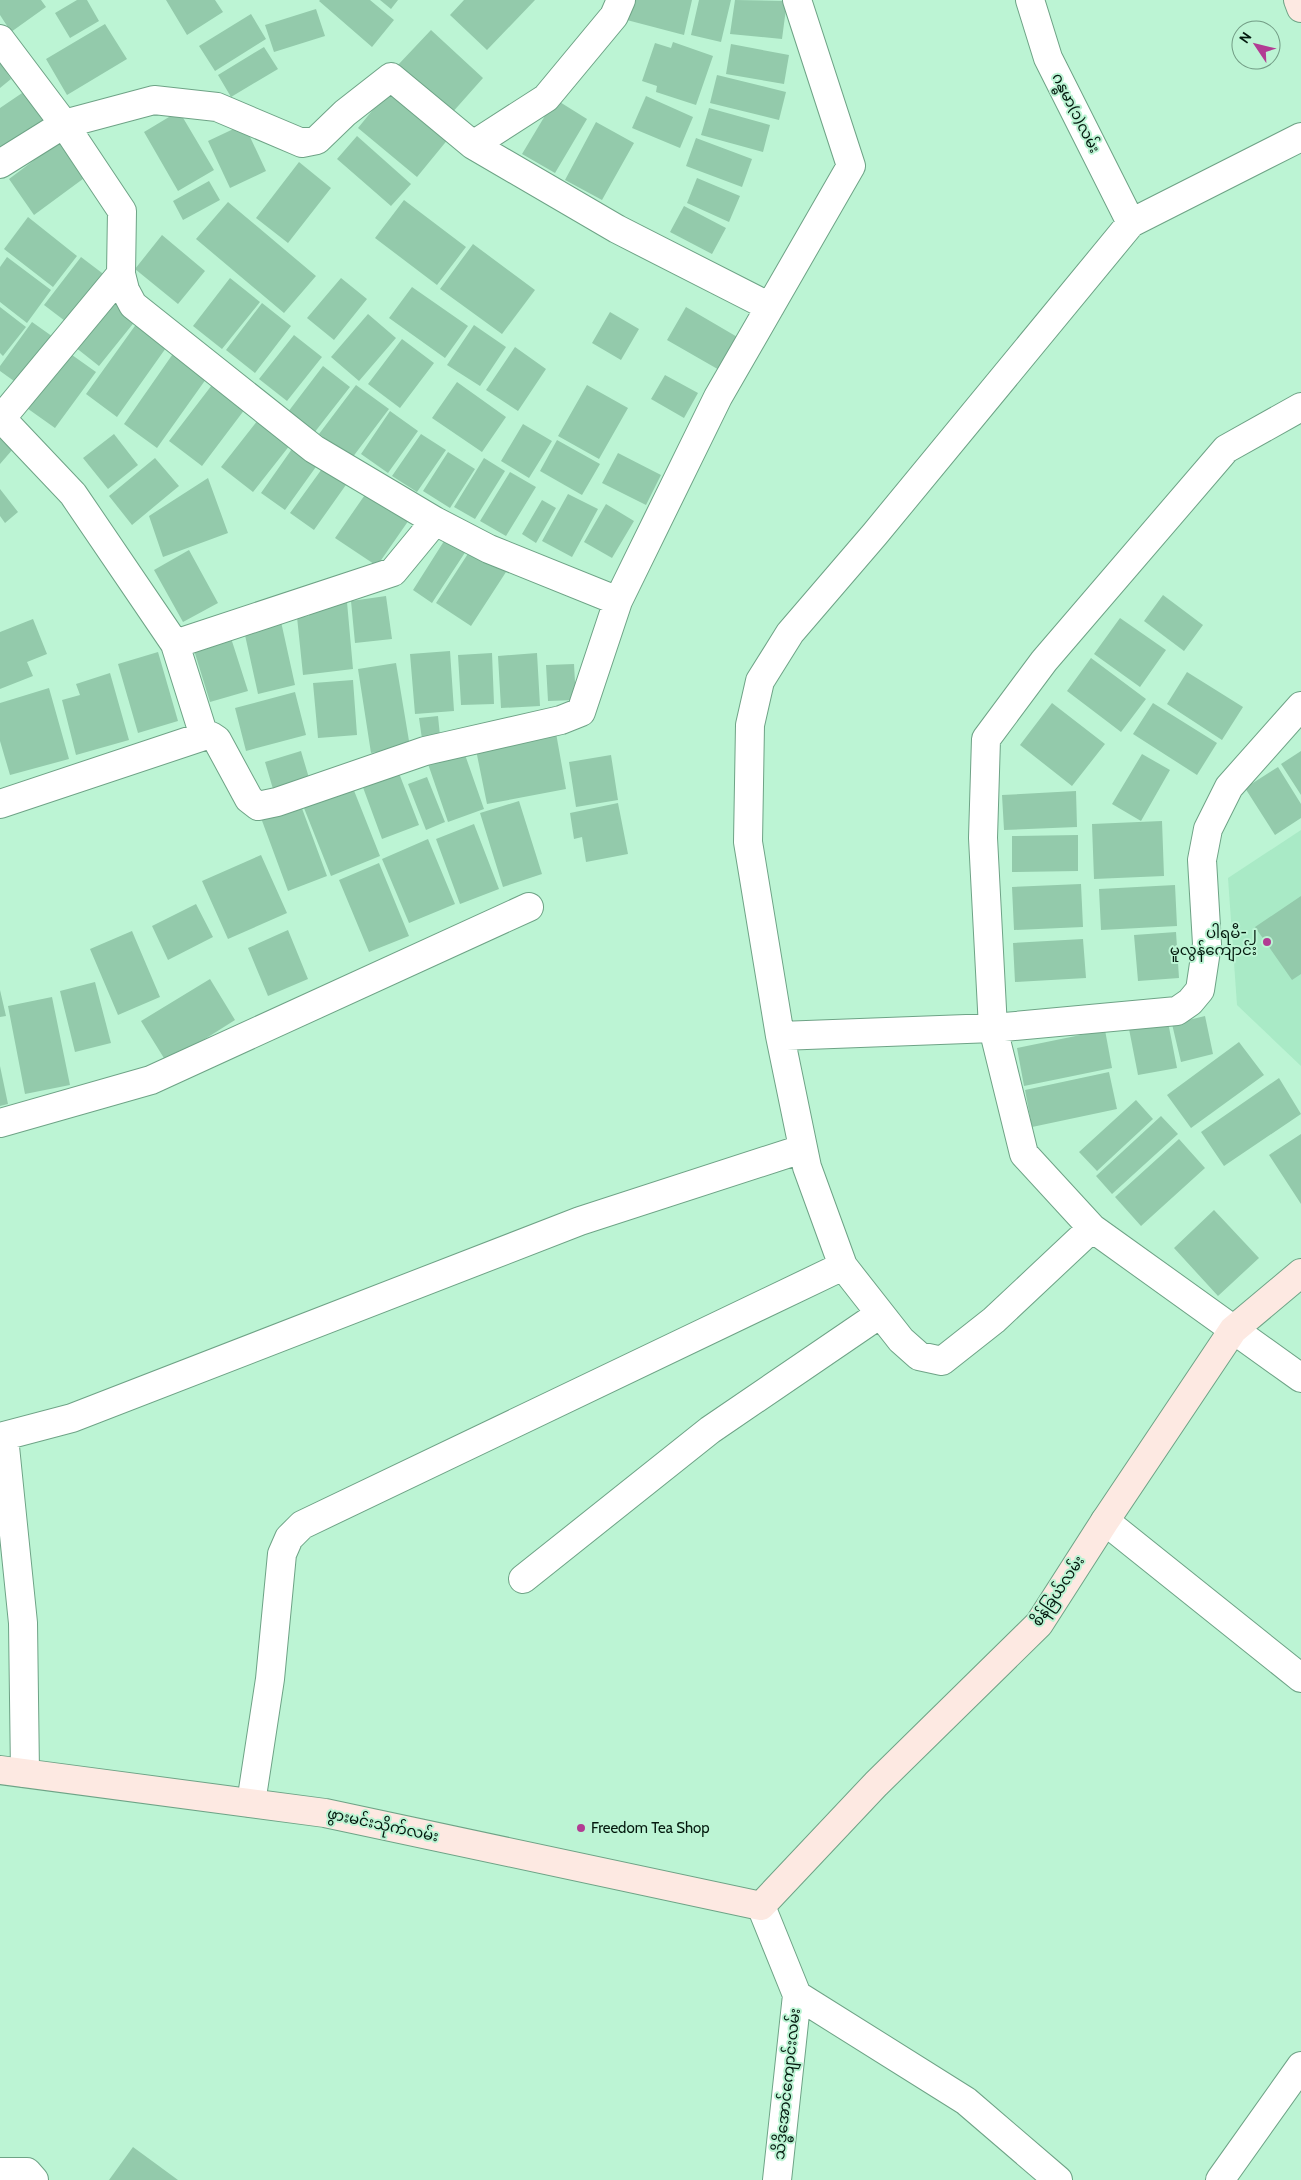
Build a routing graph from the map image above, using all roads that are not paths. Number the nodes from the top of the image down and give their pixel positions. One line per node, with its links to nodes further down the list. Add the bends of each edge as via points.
1 (621, 0): 9 (street, via 614,16 546,98)
2 (797, 0): 13 (street, via 850,166)
3 (1030, 0): 11 (street, ဂန္ဓမာ(၁)လမ်း, via 1048,58)
4 (1298, 0): 5 (street)
5 (1301, 8)
6 (0, 40): 7 (street)
7 (64, 124): 9 (street, via 154,100 217,107 302,144 317,140 391,77); 10 (street); 12 (street, via 122,211)
8 (1301, 137): 11 (street)
9 (473, 145): 13 (street, via 618,229)
10 (0, 164)
11 (1131, 222): 24 (street, via 790,633 760,681 750,725 748,842)
12 (121, 274): 15 (street); 16 (street, via 133,305 314,449)
13 (770, 307): 17 (street, via 718,397)
14 (1301, 407): 23 (street, via 1226,449 1044,661 986,738 983,838)
15 (1, 420): 18 (street, via 73,494)
16 (435, 521): 17 (street, via 489,549); 18 (street, via 393,572)
17 (618, 601): 20 (street, via 581,712 561,720 425,751 258,806 249,799 217,740)
18 (175, 644): 20 (street)
19 (1301, 706): 23 (street, via 1228,787 1208,829 1202,860 1207,944 1200,990 1190,1002 1177,1011)
20 (204, 736): 21 (street)
21 (0, 804)
22 (529, 907): 25 (street, via 152,1080)
23 (993, 1028): 24 (street); 27 (street, via 1024,1154)
24 (780, 1036): 26 (street)
25 (0, 1122)
26 (802, 1149): 28 (street); 33 (street, via 580,1221 72,1418)
27 (1092, 1228): 30 (street, via 994,1320 942,1362 919,1356); 31 (street)
28 (843, 1266): 30 (street); 38 (street, via 302,1525 289,1538 282,1554 270,1679)
29 (1301, 1273): 31 (street, စိန်ခြယ်လမ်း)
30 (880, 1314): 35 (street, via 710,1430)
31 (1233, 1330): 32 (street); 34 (street, စိန်ခြယ်လမ်း)
32 (1301, 1378)
33 (2, 1437): 37 (street, via 23,1623)
34 (1105, 1521): 36 (street); 39 (street, စိန်ခြယ်လမ်း, via 1039,1624 876,1784)
35 (524, 1578)
36 (1301, 1678)
37 (13, 1771): 38 (street, ဖွားမင်းသိုက်လမ်း)
38 (251, 1803): 39 (street, ဖွားမင်းသိုက်လမ်း, via 325,1813)
39 (761, 1906): 40 (street, သိဒ္ဓိအောင်ကျောင်းလမ်း)
40 (798, 1995): 44 (street, သိဒ္ဓိအောင်ကျောင်းလမ်း); 45 (street, via 966,2101)
41 (1301, 2066): 46 (street)
42 (0, 2172): 43 (street, via 27,2172)
43 (34, 2180)
44 (777, 2180)
45 (1058, 2180)
46 (1220, 2180)

